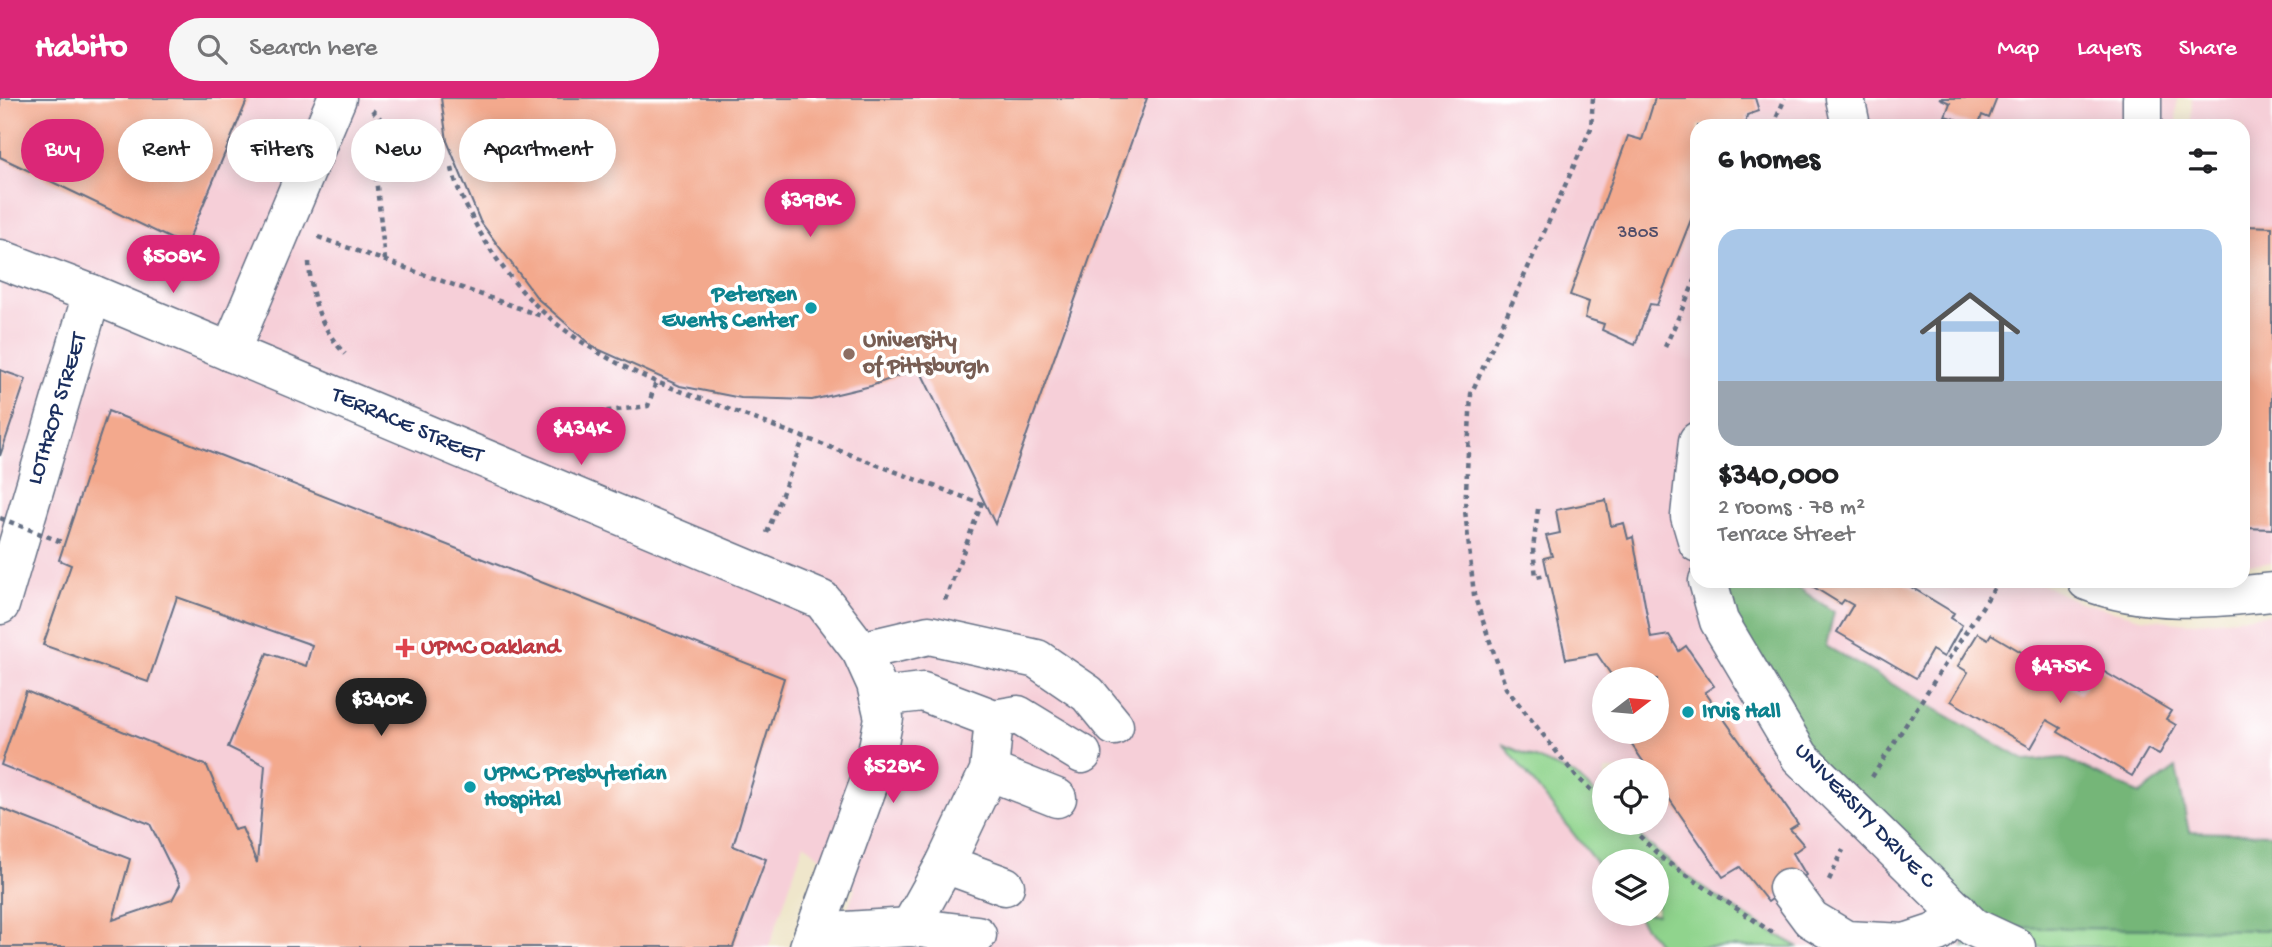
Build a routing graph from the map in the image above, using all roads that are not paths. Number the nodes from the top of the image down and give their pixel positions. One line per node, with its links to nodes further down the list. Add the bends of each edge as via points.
1 (1845, 98): 4 (street)
2 (2142, 98): 5 (street)
3 (350, 100): 8 (street)
4 (1850, 119)
5 (2142, 119)
6 (0, 259): 7 (street, TERRACE STREET)
7 (92, 294): 8 (street, TERRACE STREET); 12 (street, LOTHROP STREET)
8 (230, 352): 13 (street, TERRACE STREET, via 822,600)
9 (1710, 588): 23 (street, UNIVERSITY DRIVE C, via 1719,621 1800,757)
10 (2117, 588): 11 (street, via 2172,597)
11 (2272, 592)
12 (0, 605)
13 (863, 655): 14 (street, TERRACE STREET); 16 (street, via 929,635 1037,659 1088,694)
14 (879, 697): 15 (street, via 923,692); 26 (street, TERRACE STREET, via 884,718 873,772)
15 (995, 719): 17 (street, via 1018,715); 18 (street)
16 (1114, 726)
17 (1082, 754)
18 (989, 771): 19 (street); 20 (street)
19 (1057, 798)
20 (945, 864): 21 (street); 24 (street)
21 (1005, 886)
22 (1806, 890): 23 (street, via 1811,919 1846,940 1905,943 1938,932)
23 (1958, 911): 27 (street, UNIVERSITY DRIVE C, via 1973,927)
24 (910, 927): 25 (street); 26 (street)
25 (977, 935)
26 (812, 940)
27 (2016, 947)

